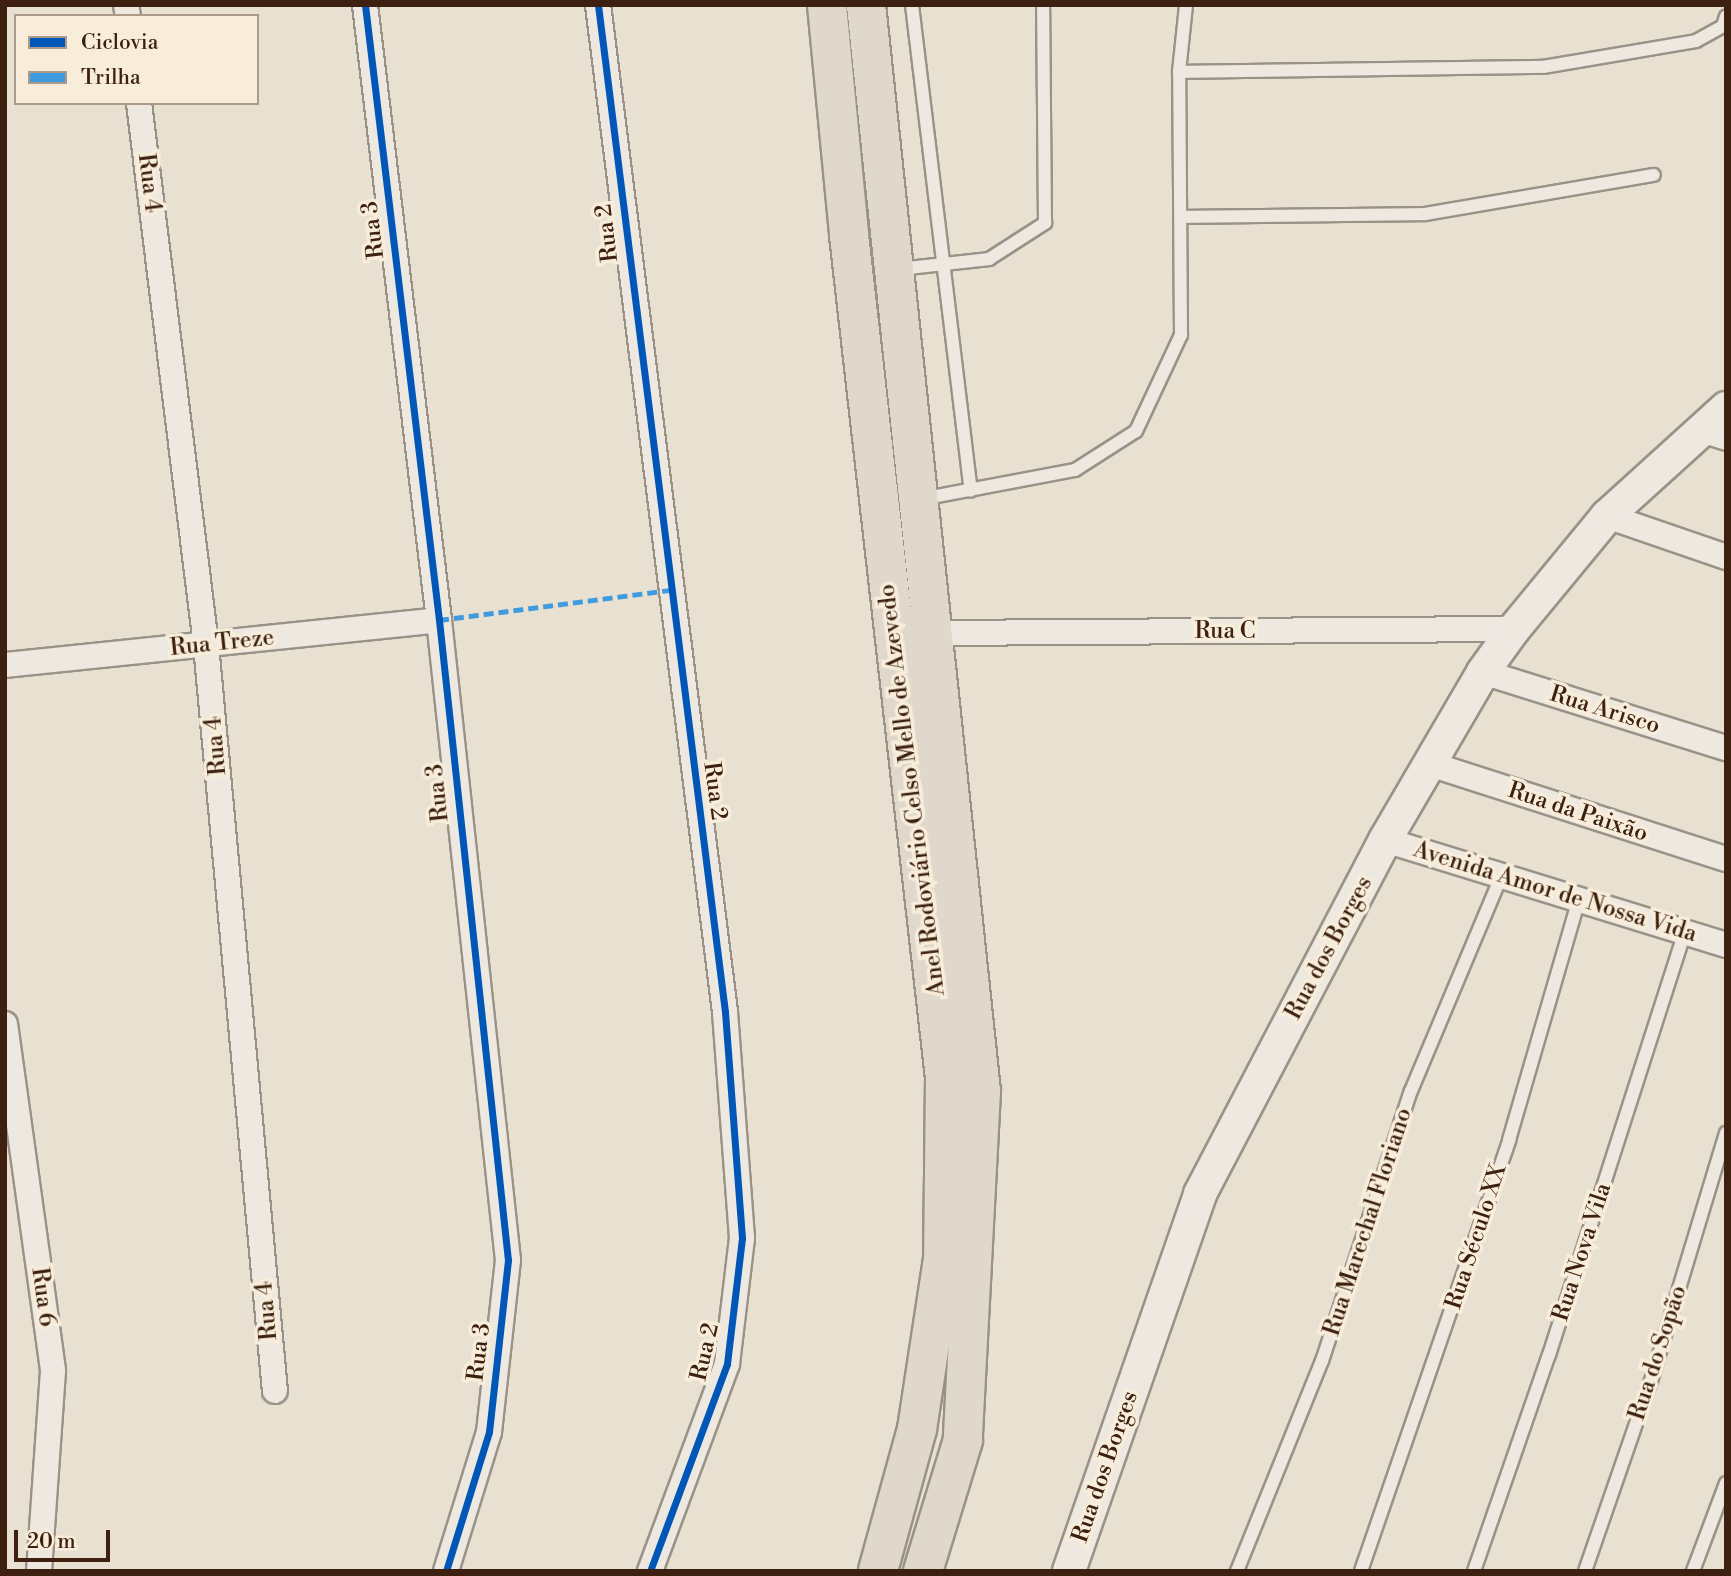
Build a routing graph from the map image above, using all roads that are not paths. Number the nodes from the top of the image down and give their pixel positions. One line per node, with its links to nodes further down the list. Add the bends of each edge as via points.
1 (365, 5): 21 (street, Rua 3)
2 (598, 5): 41 (street, Rua 2, via 725,1012 742,1238 727,1364)
3 (827, 5): 42 (highway, Anel Rodoviário Celso Mello de Azevedo, via 945,1077 943,1259 917,1429)
4 (866, 5): 14 (highway, Anel Rodoviário Celso Mello de Azevedo)
5 (912, 5): 13 (lane)
6 (1043, 5): 13 (lane, via 1045,223 989,259)
7 (1186, 5): 9 (lane)
8 (1726, 16): 9 (lane, via 1723,26 1696,41 1543,67)
9 (1179, 72): 12 (lane)
10 (139, 105): 24 (street, Rua 4)
11 (1654, 175): 12 (lane, via 1424,214)
12 (1181, 217): 17 (lane, via 1181,335 1136,431 1074,470)
13 (940, 264): 14 (lane); 17 (lane)
14 (895, 269): 18 (highway, Anel Rodoviário Celso Mello de Azevedo)
15 (1726, 408): 16 (street, Rua dos Borges)
16 (1714, 434): 19 (street, Rua dos Borges)
17 (971, 490): 18 (lane)
18 (921, 499): 23 (highway, Anel Rodoviário Celso Mello de Azevedo)
19 (1606, 516): 20 (street); 22 (street, Rua dos Borges)
20 (1726, 557)
21 (439, 620): 24 (street, Rua Treze); 40 (street, Rua 3, via 508,1260 489,1432)
22 (1514, 629): 23 (street, Rua C); 26 (street, Rua dos Borges)
23 (935, 633): 43 (highway, Anel Rodoviário Celso Mello de Azevedo, via 981,1091 963,1440)
24 (206, 645): 25 (street, Rua Treze); 37 (street, Rua 4)
25 (5, 665)
26 (1483, 671): 27 (street, Rua Arisco); 28 (street, Rua dos Borges)
27 (1726, 748)
28 (1430, 764): 29 (street, Rua dos Borges); 30 (street, Rua da Paixão)
29 (1385, 840): 31 (street, Avenida Amor de Nossa Vida); 44 (street, Rua dos Borges, via 1200,1194)
30 (1726, 859)
31 (1502, 875): 32 (street, Avenida Amor de Nossa Vida); 45 (lane, Rua Marechal Floriano, via 1411,1091 1322,1361)
32 (1579, 899): 33 (street, Avenida Amor de Nossa Vida); 46 (lane, Rua Século XX, via 1509,1140)
33 (1685, 932): 34 (street, Avenida Amor de Nossa Vida); 47 (lane, Rua Nova Vila)
34 (1726, 945)
35 (5, 1024): 39 (street, Rua 6, via 53,1371)
36 (1726, 1133): 48 (lane, Rua do Sopão, via 1652,1378)
37 (275, 1391)
38 (1726, 1483): 49 (lane)
39 (39, 1571)
40 (446, 1571)
41 (650, 1571)
42 (878, 1571)
43 (923, 1571)
44 (1069, 1571)
45 (1237, 1571)
46 (1361, 1571)
47 (1474, 1571)
48 (1585, 1571)
49 (1693, 1571)

